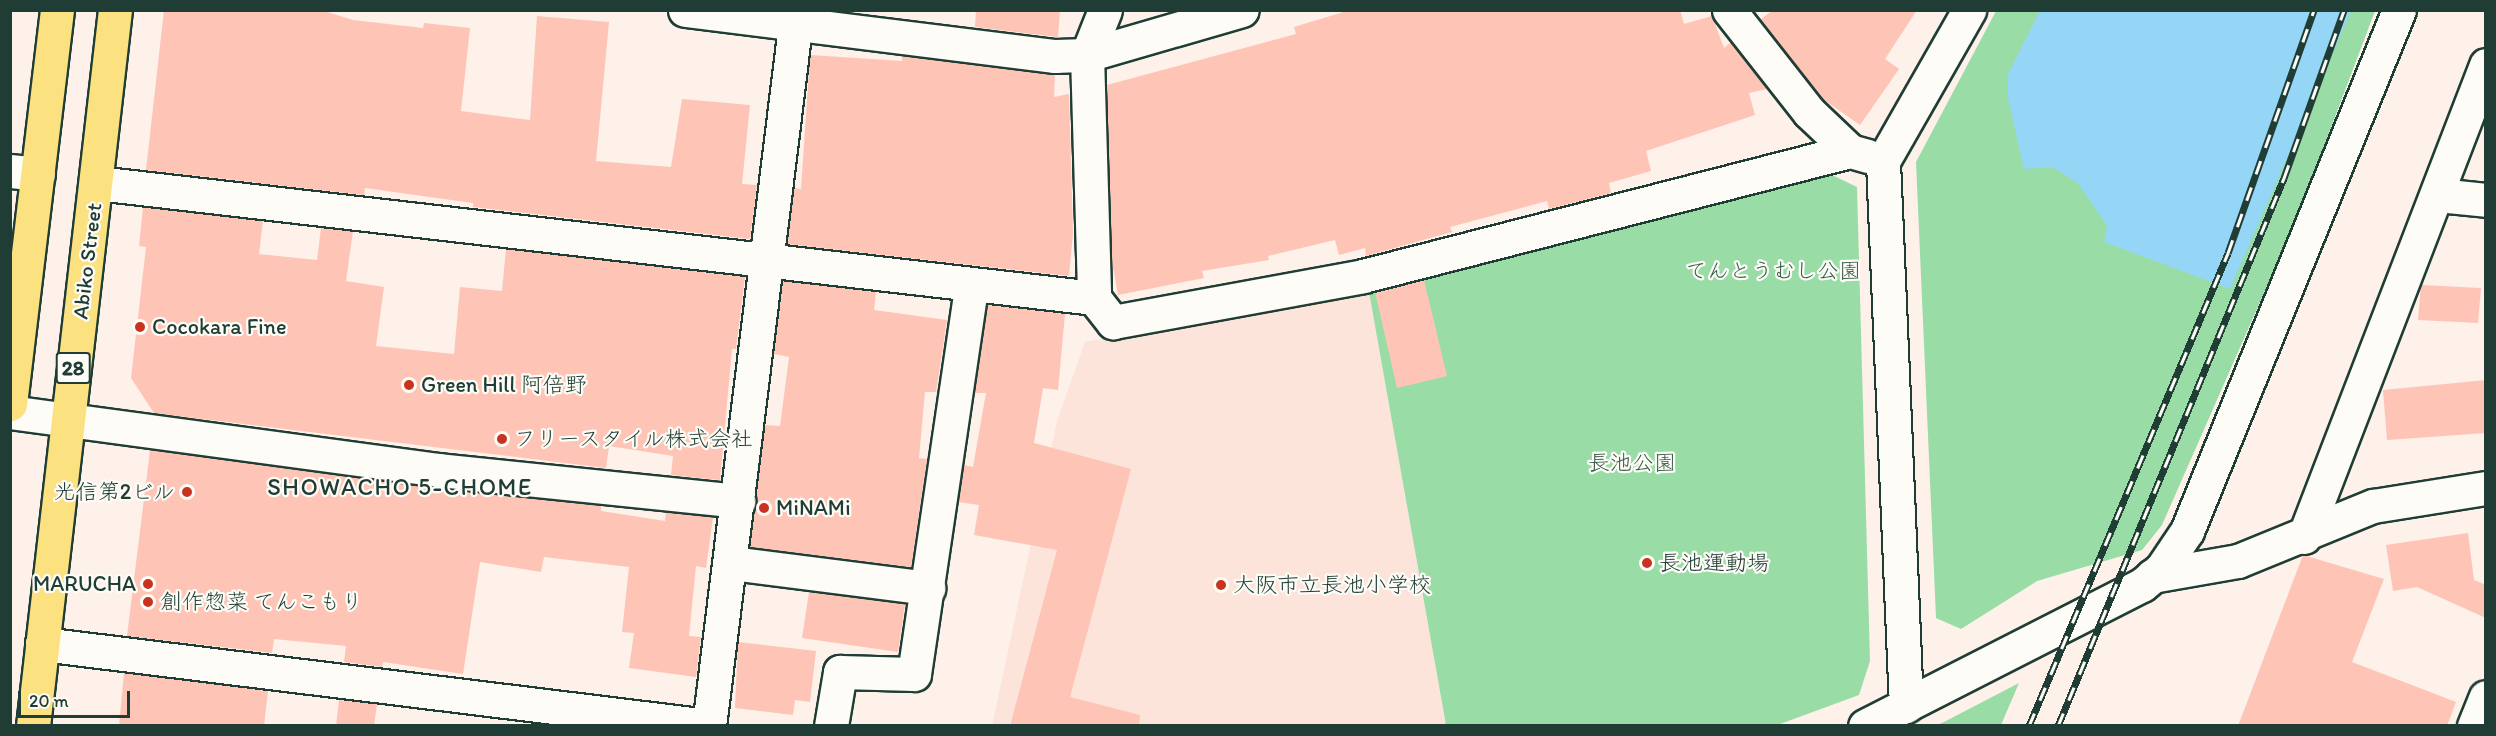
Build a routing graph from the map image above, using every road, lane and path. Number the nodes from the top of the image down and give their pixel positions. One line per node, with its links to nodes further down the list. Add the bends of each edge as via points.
1 (57, 10): 14 (main road)
2 (115, 10): 15 (main road, Abiko Street / 28)
3 (685, 10): 9 (street)
4 (1105, 10): 10 (street)
5 (1242, 10): 10 (street)
6 (1729, 10): 12 (street, via 1809,112)
7 (1969, 10): 13 (street)
8 (2399, 10): 28 (street, via 2187,531)
9 (796, 17): 10 (street, via 1055,56); 18 (street)
10 (1087, 55): 20 (street)
11 (2486, 65): 16 (street)
12 (1850, 151): 13 (street); 20 (street, via 1363,276 1113,322)
13 (1883, 161): 32 (street)
14 (24, 173): 21 (main road)
15 (98, 183): 18 (street); 23 (main road, Abiko Street / 28)
16 (2438, 195): 17 (street); 26 (street)
17 (2486, 200)
18 (767, 263): 19 (street); 25 (street)
19 (971, 286): 20 (street); 29 (street)
20 (1094, 298)
21 (10, 404)
22 (10, 412): 23 (street)
23 (67, 419): 25 (street, via 439,470); 30 (main road, Abiko Street / 28)
24 (2486, 488): 26 (street, via 2373,506)
25 (738, 501): 27 (street)
26 (2304, 537): 28 (street, via 2238,561)
27 (731, 563): 29 (street); 34 (street)
28 (2152, 576): 32 (street)
29 (928, 588): 35 (street, via 914,674 840,672)
30 (42, 644): 33 (main road, Abiko Street / 28); 34 (street)
31 (2486, 697): 37 (street)
32 (1906, 706): 36 (street)
33 (33, 726)
34 (709, 726)
35 (831, 726)
36 (1865, 726)
37 (2474, 726)

